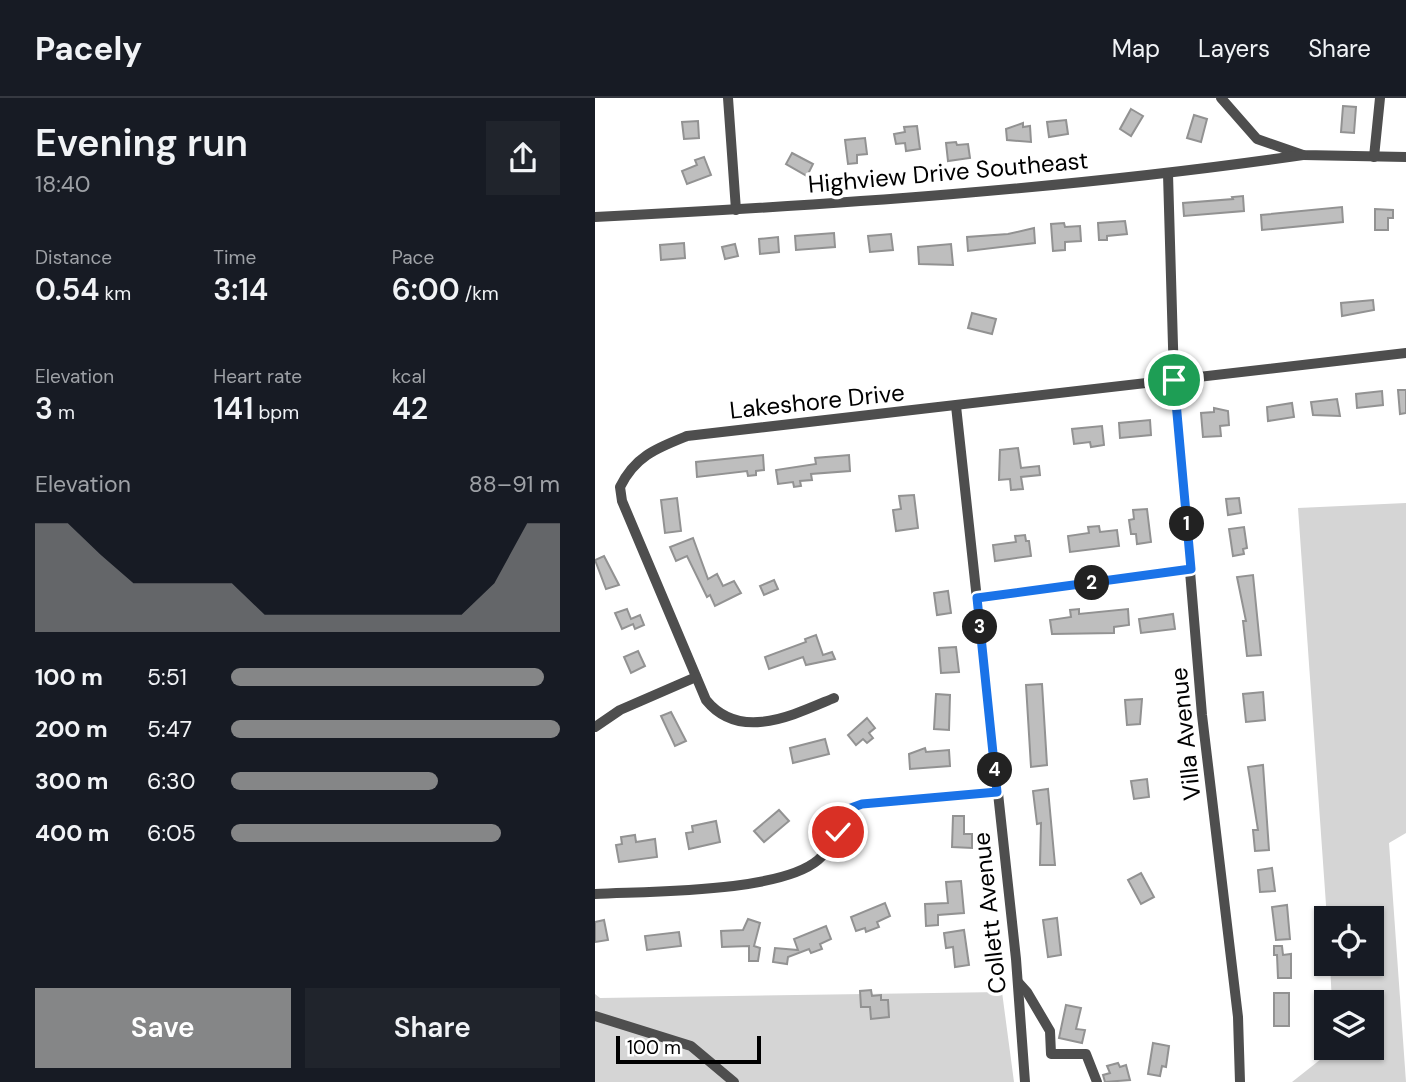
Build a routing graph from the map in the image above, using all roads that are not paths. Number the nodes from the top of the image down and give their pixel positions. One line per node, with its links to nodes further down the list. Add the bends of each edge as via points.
1 (728, 98): 8 (street)
2 (1221, 98): 4 (street, via 1258,139)
3 (1380, 98): 5 (street)
4 (1303, 155): 5 (street); 7 (street, Highview Drive Southeast)
5 (1374, 157): 6 (street)
6 (1406, 157)
7 (1168, 174): 8 (street, Highview Drive Southeast); 11 (street, Villa Avenue)
8 (736, 210): 9 (street, Highview Drive Southeast)
9 (595, 216)
10 (1406, 353): 11 (street, Lakeshore Drive)
11 (1174, 380): 12 (street, Lakeshore Drive); 13 (street, Villa Avenue)
12 (957, 406): 14 (street, Collett Avenue); 15 (street, Lakeshore Drive, via 687,436 638,459 620,486 622,501)
13 (1191, 569): 14 (street); 25 (street, Villa Avenue)
14 (977, 598): 18 (street, Collett Avenue)
15 (696, 677): 16 (street, Lakeshore Drive, via 715,711 749,724 793,715); 17 (street, via 619,710)
16 (834, 698)
17 (595, 727)
18 (997, 792): 19 (street, via 848,809 818,859 803,869 759,882); 20 (street, Collett Avenue)
19 (595, 894)
20 (1018, 982): 23 (street, Collett Avenue); 24 (street, via 1049,1031 1051,1055 1086,1054)
21 (595, 1016): 22 (street, via 691,1046)
22 (734, 1082)
23 (1025, 1082)
24 (1097, 1082)
25 (1240, 1082)

